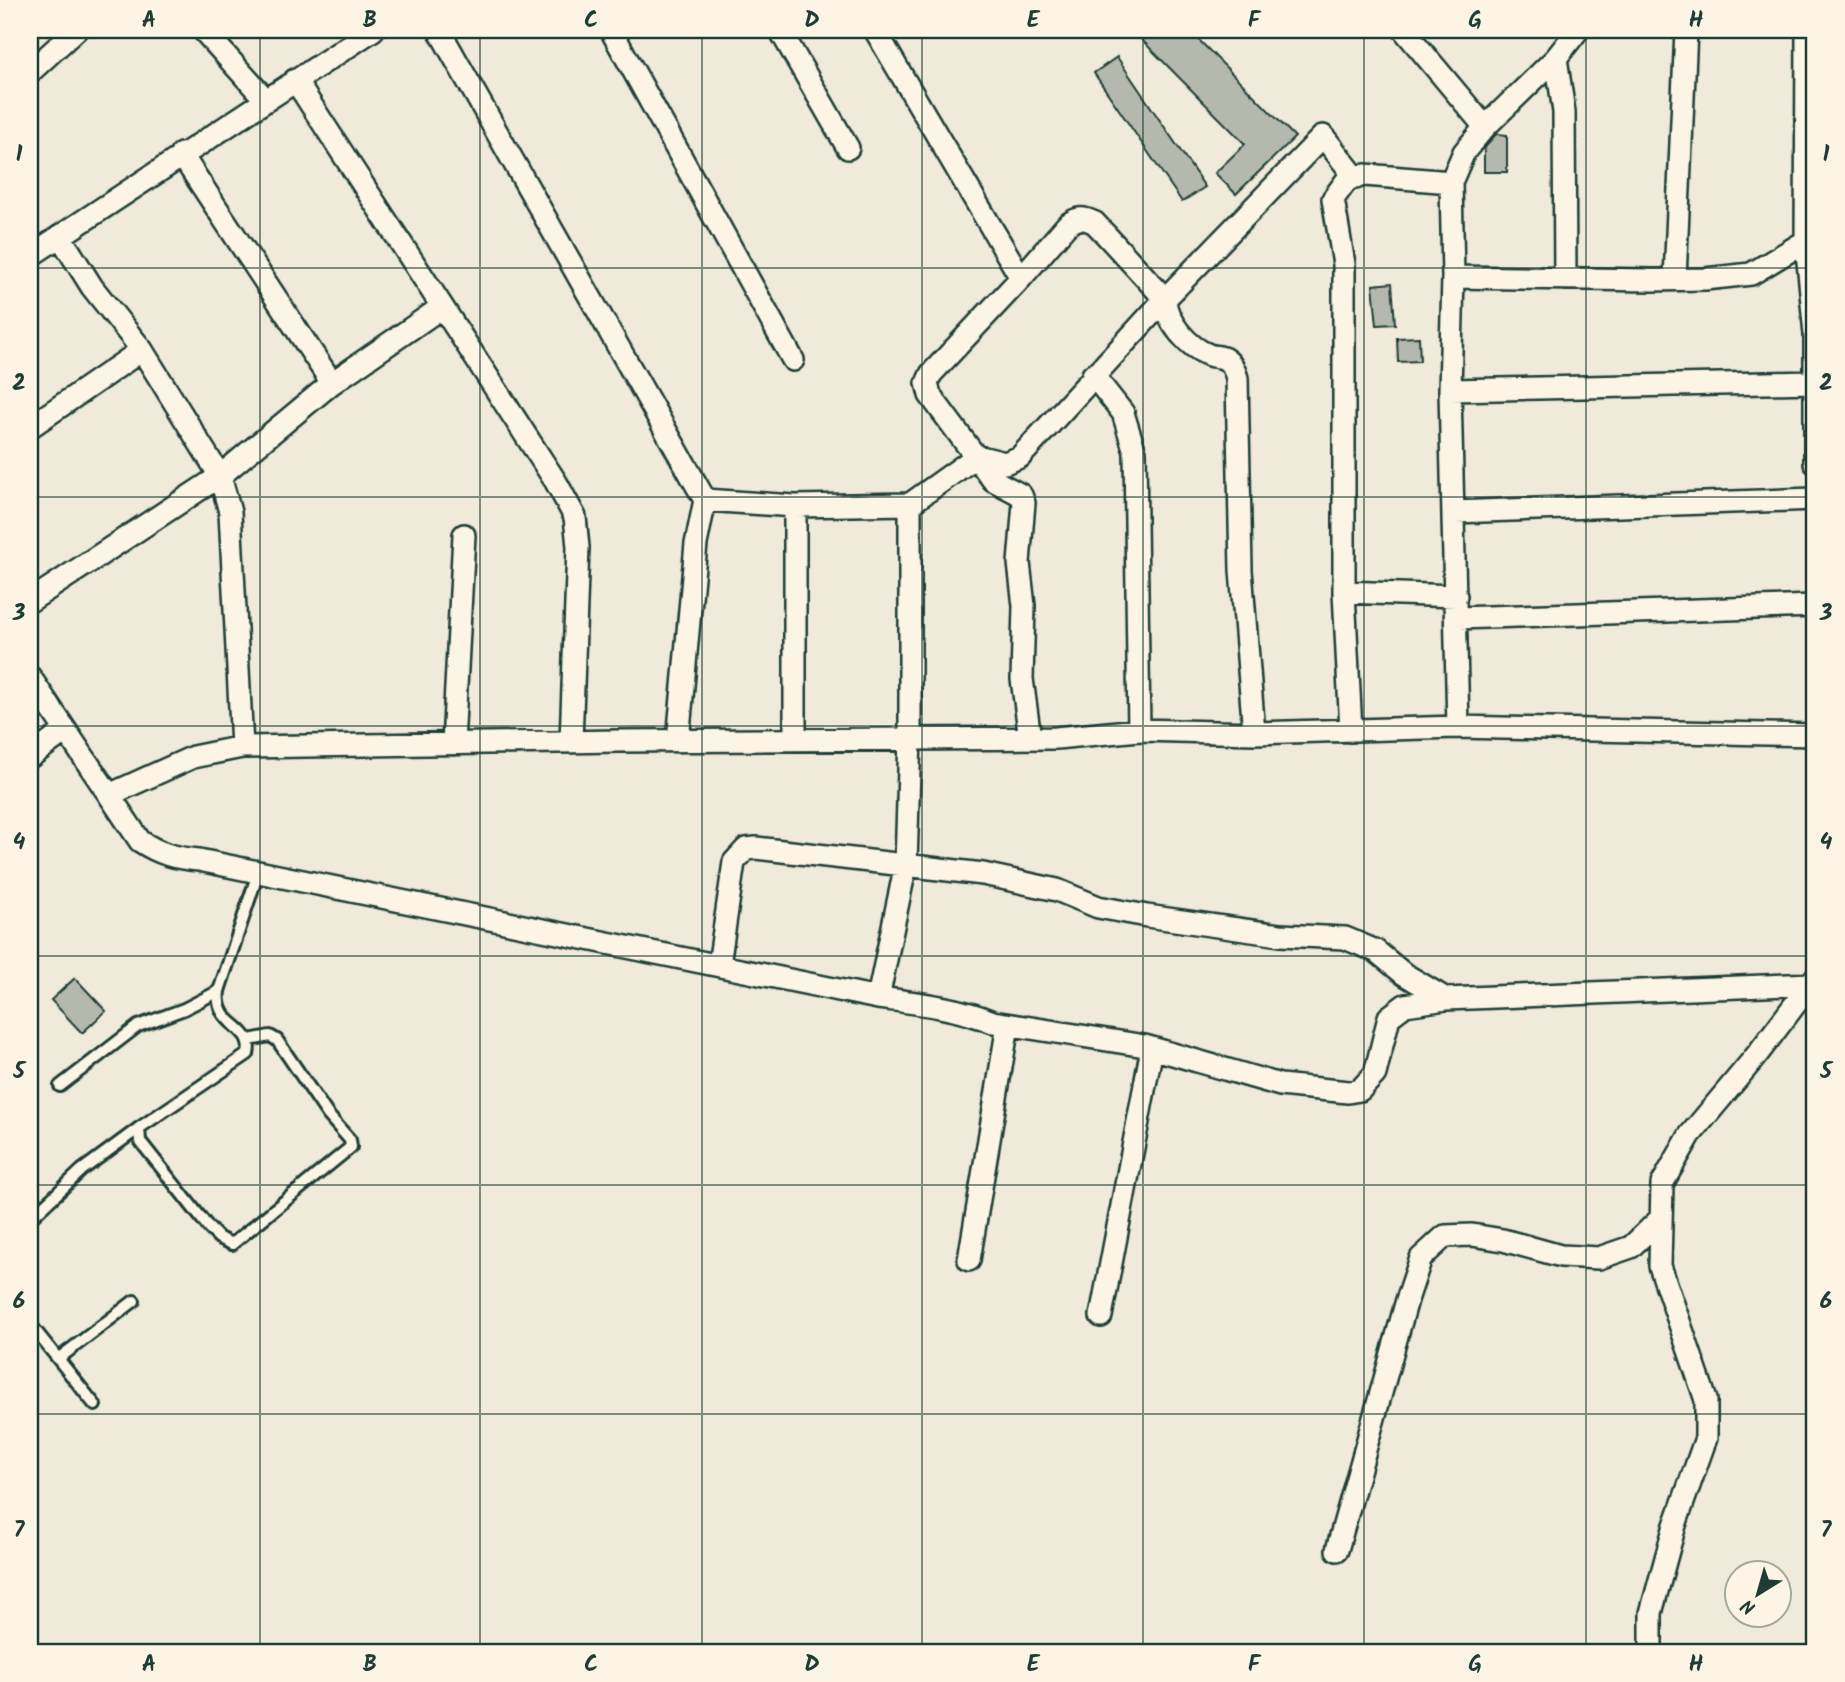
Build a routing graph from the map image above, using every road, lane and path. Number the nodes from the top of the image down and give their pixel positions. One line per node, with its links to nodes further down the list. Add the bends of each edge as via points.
1 (76, 30): 13 (street)
2 (203, 30): 15 (street)
3 (373, 30): 14 (street)
4 (439, 30): 43 (street)
5 (611, 30): 33 (street)
6 (780, 30): 17 (street)
7 (875, 30): 26 (street)
8 (1404, 30): 16 (street)
9 (1578, 30): 12 (street)
10 (1686, 30): 28 (street)
11 (1807, 30): 22 (street)
12 (1556, 58): 16 (street); 27 (street, via 1564,112)
13 (30, 72)
14 (295, 80): 15 (street); 30 (street)
15 (265, 99): 18 (street)
16 (1485, 127): 20 (street, via 1464,152)
17 (848, 148)
18 (181, 154): 21 (street); 36 (street)
19 (1356, 178): 20 (street); 29 (street, via 1323,136); 48 (street, via 1347,180 1334,199 1344,264)
20 (1451, 182): 25 (street)
21 (60, 236): 23 (street); 32 (street, via 92,287)
22 (1806, 241): 24 (street); 28 (street, via 1751,274)
23 (30, 256)
24 (1812, 267): 31 (street)
25 (1453, 277): 27 (street); 37 (street)
26 (1021, 278): 29 (street, via 1067,225 1084,218 1095,223); 39 (street, via 931,373 927,383 930,395)
27 (1566, 279): 28 (street)
28 (1675, 279)
29 (1165, 299): 34 (street); 58 (street, via 1171,322 1196,348 1224,358 1237,378 1241,569)
30 (442, 306): 36 (street); 64 (street, via 575,517 578,547)
31 (1815, 335): 35 (street)
32 (142, 350): 38 (street); 41 (street)
33 (793, 360)
34 (1093, 375): 39 (street, via 1020,457 1005,463); 55 (street, via 1123,413 1135,452)
35 (1814, 382): 37 (street); 40 (street)
36 (332, 383): 41 (street)
37 (1450, 390): 46 (street)
38 (30, 427)
39 (977, 456): 44 (street); 61 (street, via 993,480 1021,495 1024,503 1019,564)
40 (1815, 463)
41 (220, 476): 50 (street); 66 (street, via 230,512)
42 (1815, 499): 46 (street)
43 (705, 500): 45 (street); 63 (street, via 696,544)
44 (910, 504): 45 (street); 60 (street)
45 (795, 506): 62 (street)
46 (1454, 512): 49 (street)
47 (464, 535): 65 (street)
48 (1344, 592): 49 (street); 57 (street)
49 (1456, 596): 52 (street)
50 (30, 601)
51 (1815, 606): 52 (street)
52 (1457, 618): 54 (street)
53 (30, 677): 56 (street)
54 (1458, 727): 57 (street); 59 (street)
55 (1139, 730): 58 (street); 61 (street)
56 (65, 731): 67 (street); 68 (street)
57 (1351, 731): 58 (street)
58 (1254, 733)
59 (1815, 735)
60 (910, 738): 61 (street); 62 (street); 69 (street)
61 (1030, 738)
62 (795, 739): 63 (street)
63 (678, 741): 64 (street)
64 (571, 742): 65 (street)
65 (453, 744): 66 (street)
66 (242, 747): 68 (street, via 192,757)
67 (30, 757)
68 (109, 795): 70 (street, via 140,841 156,852)
69 (906, 864): 71 (street, via 746,849 734,862); 74 (street); 75 (street, via 983,874 1147,916 1280,935 1345,938 1376,951)
70 (258, 873): 71 (street); 73 (lane)
71 (719, 965): 74 (street)
72 (1813, 981): 75 (street); 82 (street, via 1690,1135 1662,1184)
73 (219, 991): 77 (lane, via 220,1011); 79 (lane, via 138,1026)
74 (878, 998): 76 (street, via 970,1013)
75 (1446, 999): 78 (street, via 1405,1005 1389,1017 1375,1073 1360,1090 1280,1085)
76 (1008, 1025): 78 (street); 83 (street)
77 (249, 1041): 80 (lane, via 248,1055); 80 (lane, via 270,1036 277,1040 350,1139 351,1147 232,1244 209,1228 140,1141)
78 (1152, 1048): 85 (street)
79 (60, 1086)
80 (139, 1129): 81 (lane, via 82,1170)
81 (30, 1219)
82 (1661, 1219): 89 (street, via 1631,1247 1599,1258 1561,1256 1472,1235 1445,1236 1420,1258); 90 (street, via 1660,1266 1706,1400 1706,1438 1651,1612)
83 (969, 1260)
84 (134, 1301): 87 (lane)
85 (1101, 1316)
86 (30, 1324): 87 (lane)
87 (58, 1359): 88 (lane)
88 (95, 1405)
89 (1337, 1550)
90 (1651, 1652)

